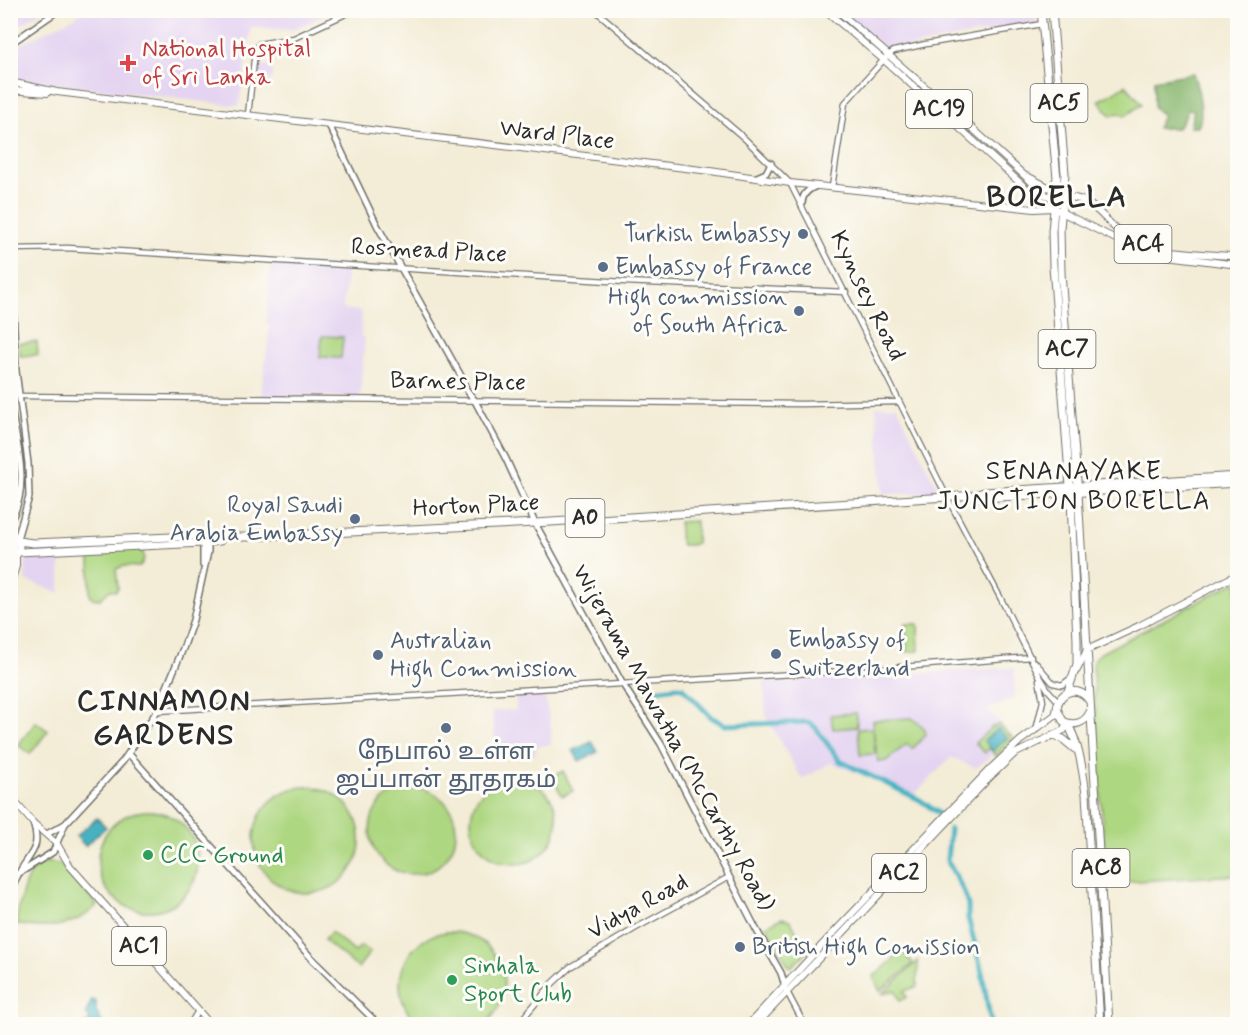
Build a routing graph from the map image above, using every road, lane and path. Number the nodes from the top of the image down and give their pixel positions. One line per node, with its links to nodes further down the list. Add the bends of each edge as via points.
1 (59, 10): 9 (main road)
2 (354, 10): 14 (street, via 294,38 259,44)
3 (595, 10): 16 (street, Kynsey Road)
4 (825, 10): 10 (main road, AC19)
5 (837, 10): 10 (main road, AC19)
6 (1041, 10): 8 (highway, AC5)
7 (1052, 10): 23 (highway, AC5, via 1065,174)
8 (1042, 24): 10 (street, via 926,44 894,51); 19 (highway, AC5)
9 (10, 44)
10 (886, 57): 17 (main road, AC19); 22 (street, via 845,102); 26 (main road, AC19, via 1024,187)
11 (10, 82): 13 (main road, Ward Place)
12 (10, 90): 13 (main road, Ward Place)
13 (57, 92): 14 (main road, Ward Place)
14 (248, 115): 15 (main road, Ward Place)
15 (329, 125): 18 (main road, Ward Place); 32 (main road, Wijerama Mawatha (McCarthy Road))
16 (771, 163): 18 (main road, via 766,173); 20 (street, Kynsey Road)
17 (1028, 177): 19 (highway, via 1047,187 1052,187); 24 (main road, AC19)
18 (755, 178): 20 (main road, Ward Place)
19 (1057, 178): 24 (highway, AC5)
20 (790, 183): 21 (main road, Ward Place); 25 (street, Kynsey Road)
21 (819, 186): 22 (main road, Ward Place); 25 (main road, via 806,192)
22 (832, 187): 26 (main road, Ward Place)
23 (1063, 196): 24 (main road); 27 (highway); 30 (main road, AC4, via 1088,203 1127,238 1140,244)
24 (1054, 198): 26 (highway)
25 (802, 204): 33 (street, Kynsey Road)
26 (1053, 208): 27 (main road); 42 (highway, AC7, via 1053,266)
27 (1061, 211): 31 (main road, AC4, via 1152,254); 42 (highway, AC7)
28 (10, 243): 29 (main road)
29 (11, 249): 32 (street, Rosmead Place, via 68,248); 34 (main road)
30 (1238, 257)
31 (1238, 265)
32 (401, 269): 33 (street, Rosmead Place); 37 (main road, Wijerama Mawatha (McCarthy Road))
33 (846, 292): 38 (street, Kynsey Road)
34 (13, 361): 35 (main road)
35 (18, 396): 37 (street, Barnes Place); 46 (main road, via 29,497)
36 (10, 401): 39 (main road)
37 (475, 401): 38 (street, Barnes Place); 45 (main road, Wijerama Mawatha (McCarthy Road))
38 (898, 402): 43 (street, Kynsey Road)
39 (12, 419): 44 (main road, via 20,486)
40 (1238, 476): 42 (highway, A0)
41 (1238, 483): 42 (highway, A0)
42 (1074, 490): 43 (highway, A0); 51 (highway, AC7); 53 (highway, AC7)
43 (947, 498): 45 (highway, Horton Place / A0); 52 (street, Kynsey Road)
44 (10, 521)
45 (535, 523): 47 (highway, Horton Place / A0, via 218,535); 55 (main road, Wijerama Mawatha (McCarthy Road))
46 (15, 538): 47 (highway, Horton Place / A0, via 33,543); 48 (highway)
47 (205, 539): 48 (highway, Horton Place / A0); 60 (main road, via 202,579 184,646)
48 (15, 556): 50 (main road)
49 (1238, 574): 51 (main road)
50 (10, 585)
51 (1087, 650): 53 (main road); 58 (highway, AC7)
52 (1031, 657): 54 (street, Kynsey Road); 55 (street); 57 (street, Kynsey Road); 63 (street, via 1043,701)
53 (1076, 673): 54 (street, via 1065,684); 56 (highway, AC7)
54 (1053, 683): 56 (street, Kynsey Road)
55 (622, 684): 60 (street); 74 (main road, Wijerama Mawatha (McCarthy Road), via 661,744)
56 (1068, 691): 57 (highway); 58 (highway, via 1084,693)
57 (1058, 701): 59 (highway)
58 (1090, 702): 61 (highway)
59 (1057, 710): 62 (highway); 63 (main road, AC2)
60 (157, 711): 66 (main road)
61 (1090, 712): 62 (highway, via 1084,721); 86 (highway, AC8)
62 (1067, 723): 64 (main road, AC2, via 1064,730); 65 (highway, AC8)
63 (1036, 730): 76 (main road, AC2, via 981,778)
64 (1053, 735): 65 (highway, via 1072,744); 76 (main road, AC2, via 1014,754)
65 (1077, 751): 85 (highway, AC8, via 1087,801)
66 (129, 754): 69 (main road); 80 (main road, via 314,961)
67 (10, 796): 68 (main road, AC1)
68 (33, 823): 70 (main road, AC1); 72 (main road, via 36,849)
69 (65, 824): 70 (main road); 71 (main road)
70 (47, 834): 71 (main road, AC1)
71 (57, 844): 72 (main road, via 53,852); 77 (main road, AC1, via 70,866)
72 (18, 874): 73 (main road); 75 (main road)
73 (10, 877)
74 (729, 877): 76 (main road, Wijerama Mawatha (McCarthy Road), via 782,973); 81 (street, Vidya Road, via 570,967)
75 (10, 898)
76 (786, 989): 82 (main road, AC2); 83 (main road, AC2); 84 (street)
77 (198, 1011): 78 (street); 79 (main road, AC1)
78 (190, 1024)
79 (210, 1024)
80 (378, 1024)
81 (518, 1024)
82 (749, 1024)
83 (757, 1024)
84 (804, 1024)
85 (1100, 1024)
86 (1109, 1024)

